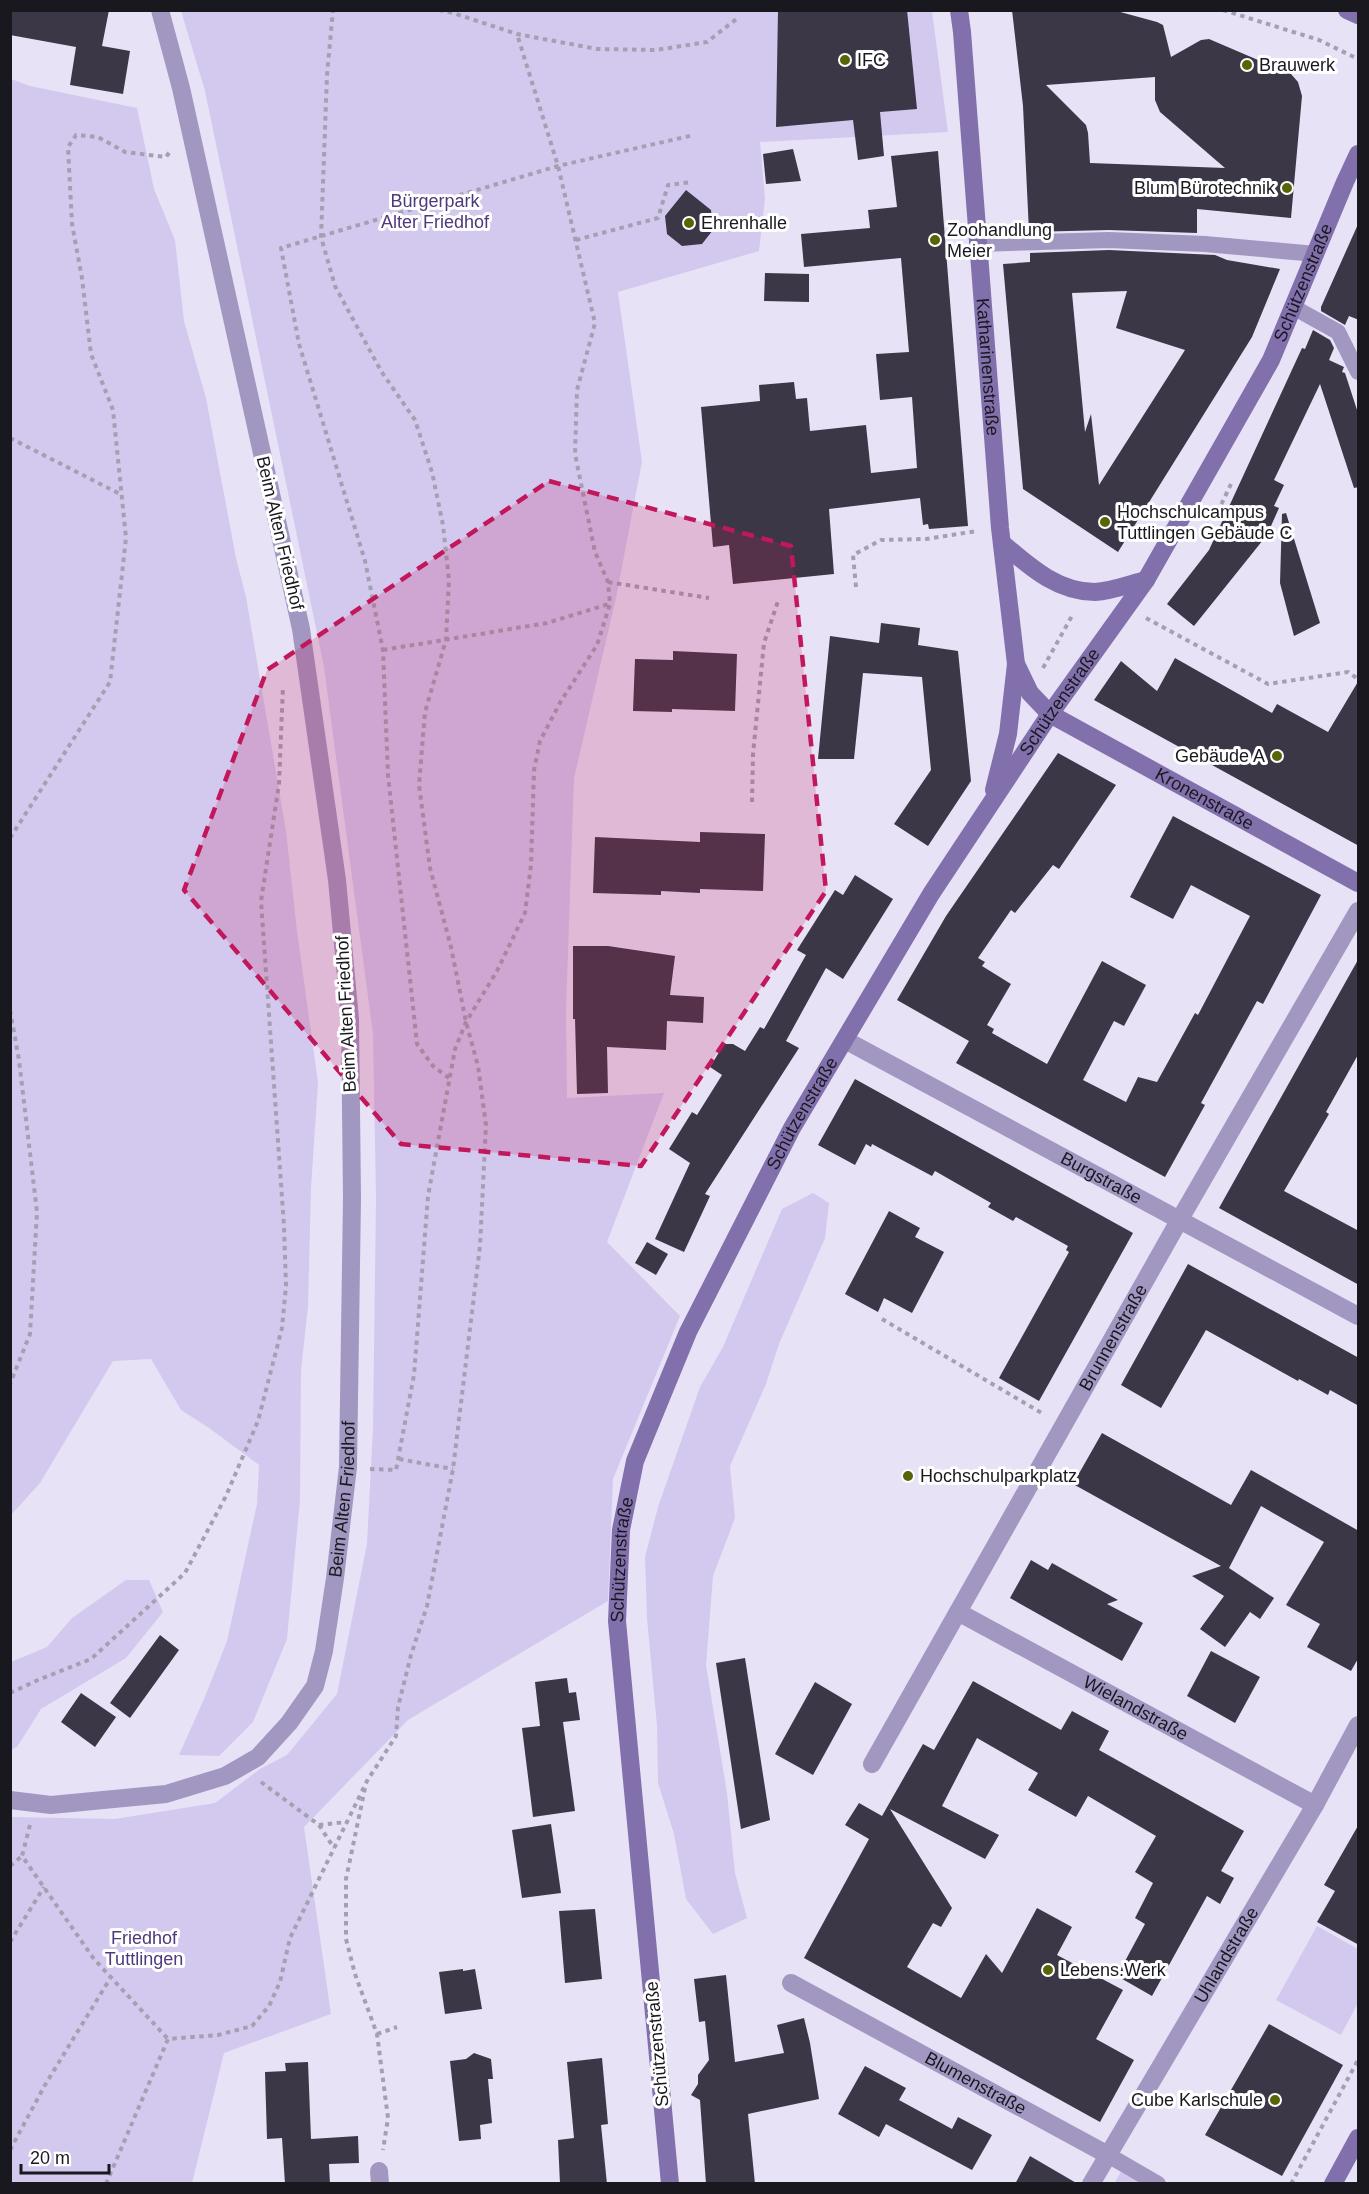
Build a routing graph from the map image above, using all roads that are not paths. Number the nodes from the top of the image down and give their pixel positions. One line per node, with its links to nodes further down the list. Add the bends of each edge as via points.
1 (160, 10): 23 (street, Beim Alten Friedhof, via 302,628 337,880 350,1019 348,1467 335,1578 315,1686 258,1757 225,1776 166,1794 51,1805)
2 (959, 10): 6 (street, Katharinenstraße)
3 (1347, 10): 4 (street)
4 (1359, 15)
5 (1359, 154): 7 (street, Schützenstraße)
6 (979, 244): 7 (lane, via 1109,240); 10 (street, Katharinenstraße)
7 (1316, 254): 8 (street, Schützenstraße)
8 (1293, 308): 9 (lane, via 1338,333); 11 (street, Schützenstraße, via 1271,360)
9 (1359, 372)
10 (1001, 535): 11 (street, via 1036,572 1066,588 1097,592); 12 (street, Katharinenstraße)
11 (1146, 580): 13 (street, Schützenstraße)
12 (1016, 664): 13 (street, Katharinenstraße, via 1030,693); 14 (street, via 1008,734)
13 (1050, 714): 14 (street, Schützenstraße); 15 (street, Kronenstraße)
14 (991, 803): 17 (street, Schützenstraße, via 931,894)
15 (1359, 883)
16 (1359, 911): 18 (street, Brunnenstraße)
17 (845, 1040): 18 (street, Burgstraße); 28 (street, Schützenstraße, via 792,1128 688,1332 635,1461 621,1530 617,1621)
18 (1180, 1219): 19 (street, Burgstraße); 20 (street, Brunnenstraße)
19 (1359, 1316)
20 (958, 1612): 22 (street, Brunnenstraße); 24 (street, Wielandstraße)
21 (1359, 1725): 24 (street, Uhlandstraße)
22 (872, 1764)
23 (10, 1800)
24 (1315, 1805): 27 (street, Uhlandstraße)
25 (791, 1983): 27 (street, Blumenstraße)
26 (1359, 2138): 31 (street)
27 (1108, 2155): 29 (street, Uhlandstraße); 30 (lane, Blumenstraße)
28 (670, 2184)
29 (1091, 2184)
30 (1158, 2184)
31 (1333, 2184)

